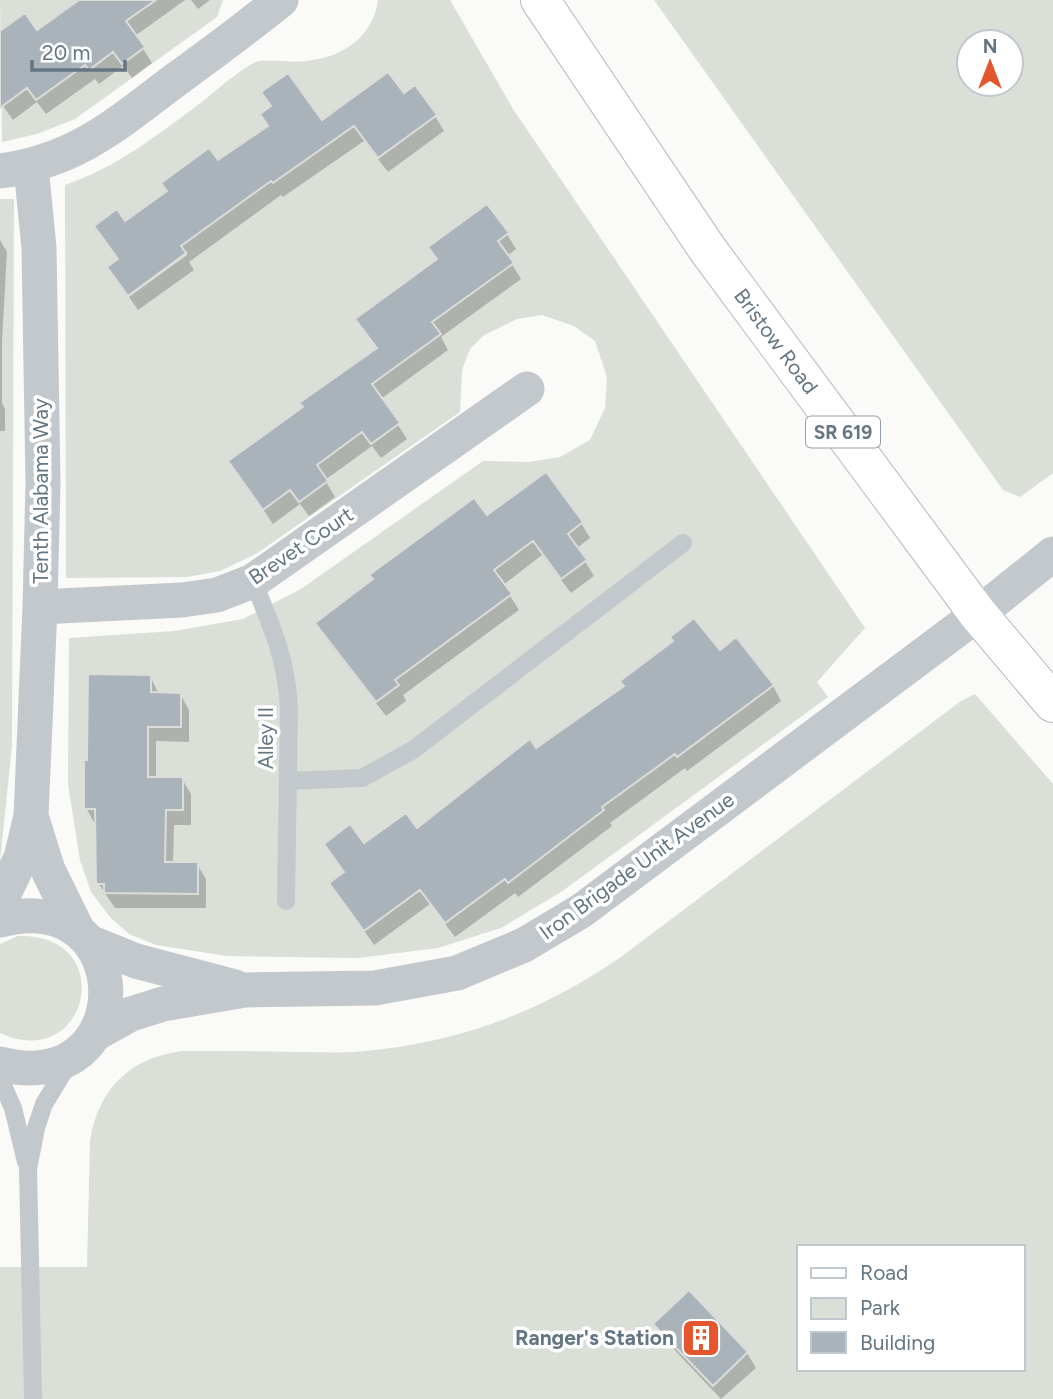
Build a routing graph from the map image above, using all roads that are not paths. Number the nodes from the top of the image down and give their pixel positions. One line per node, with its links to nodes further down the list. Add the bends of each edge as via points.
1 (281, 0): 3 (street, via 113,127 70,152)
2 (540, 0): 9 (main road, Bristow Road / SR 619, via 708,250)
3 (15, 169): 8 (street, Tenth Alabama Way, via 39,248)
4 (527, 389): 7 (street, Brevet Court)
5 (683, 543): 11 (lane, via 413,750 362,778)
6 (1053, 554): 9 (street, Iron Brigade Unit Avenue)
7 (253, 581): 8 (street, Brevet Court, via 217,595 182,600); 11 (lane, Alley II, via 281,649 288,681)
8 (40, 607): 12 (street, Tenth Alabama Way)
9 (978, 614): 10 (main road, Bristow Road / SR 619); 17 (street, Iron Brigade Unit Avenue, via 581,911 524,945 457,973 375,988)
10 (1053, 703)
11 (288, 781): 13 (lane, Alley II)
12 (30, 816): 14 (street, Tenth Alabama Way, via 21,858); 16 (street, Tenth Alabama Way, via 48,870)
13 (286, 901)
14 (0, 902)
15 (0, 920): 16 (street, Iron Brigade Unit Avenue, via 22,914 47,916)
16 (83, 936): 17 (street, Iron Brigade Unit Avenue, via 136,961); 18 (street, Tenth Alabama Way, via 102,964 107,989 104,1016)
17 (245, 990): 18 (street, Iron Brigade Unit Avenue, via 142,1010)
18 (84, 1045): 19 (street, Iron Brigade Unit Avenue, via 49,1068 23,1070); 21 (lane, via 44,1104)
19 (0, 1064)
20 (0, 1079): 21 (lane, via 13,1108)
21 (28, 1169): 22 (lane)
22 (33, 1398)

